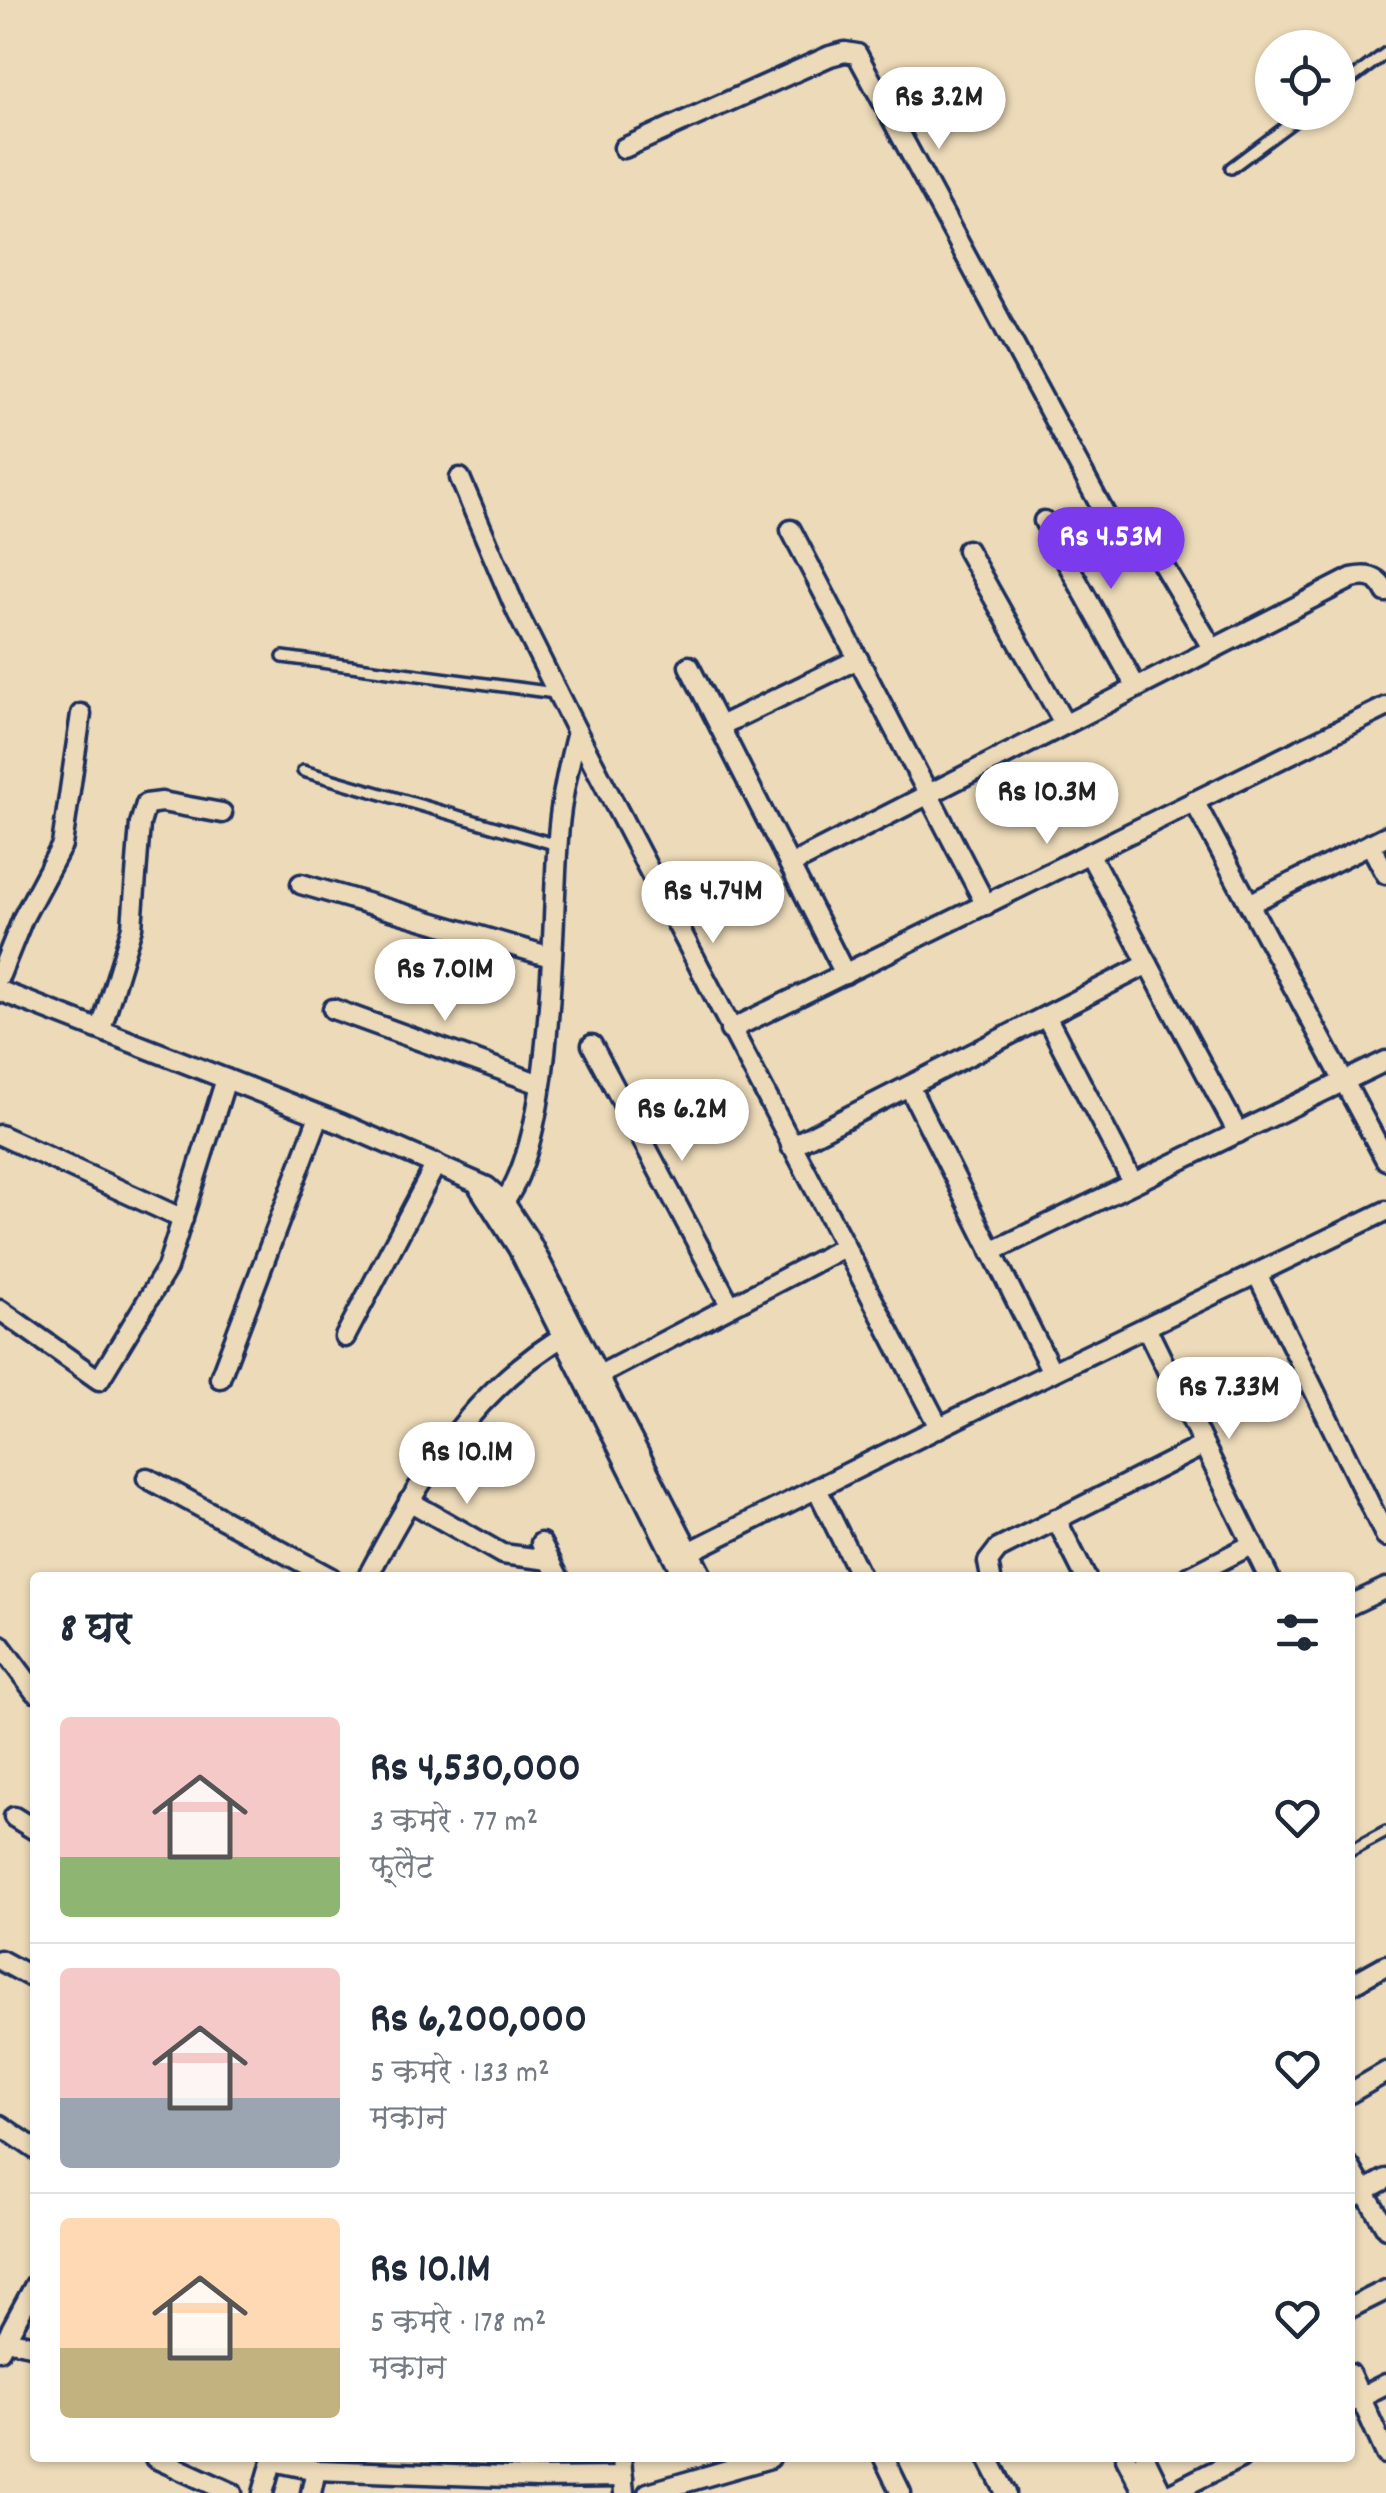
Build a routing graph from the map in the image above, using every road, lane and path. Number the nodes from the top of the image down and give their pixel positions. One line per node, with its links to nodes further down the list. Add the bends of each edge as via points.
1 (1386, 54): 2 (lane)
2 (1355, 77)
3 (1282, 130): 5 (lane)
4 (624, 148): 8 (street, via 830,56 857,54)
5 (1231, 168)
6 (460, 478): 18 (street)
7 (1044, 521): 11 (street)
8 (1113, 529): 11 (street); 13 (street, via 1133,526 1148,536)
9 (791, 530): 15 (street)
10 (966, 550): 21 (street)
11 (1064, 556): 17 (street)
12 (1386, 592): 13 (street, via 1376,579 1352,578)
13 (1212, 648): 17 (street)
14 (283, 657): 18 (lane)
15 (858, 659): 22 (street); 25 (street)
16 (689, 666): 22 (street)
17 (1136, 687): 21 (street)
18 (558, 694): 23 (street)
19 (1386, 707): 26 (street)
20 (81, 714): 39 (street, via 62,846)
21 (1064, 723): 25 (street)
22 (720, 726): 31 (street)
23 (577, 732): 29 (street); 44 (street)
24 (302, 771): 29 (lane)
25 (927, 794): 31 (street); 34 (street)
26 (1194, 801): 30 (street); 35 (street)
27 (222, 813): 43 (street, via 146,804 132,927)
28 (1378, 840): 32 (street); 35 (street)
29 (558, 845): 36 (street)
30 (1088, 854): 34 (street); 37 (street)
31 (790, 865): 38 (street)
32 (1386, 874)
33 (301, 884): 36 (street)
34 (986, 904): 38 (street)
35 (1249, 904): 48 (street)
36 (551, 957): 49 (street)
37 (1148, 964): 42 (street); 52 (street)
38 (845, 974): 44 (street)
39 (0, 975)
40 (0, 991): 43 (street)
41 (333, 1009): 49 (street)
42 (1046, 1016): 50 (street); 57 (street)
43 (101, 1029): 47 (street)
44 (730, 1030): 54 (street)
45 (592, 1045): 65 (street)
46 (1386, 1062): 48 (street)
47 (226, 1079): 51 (street); 61 (street)
48 (1346, 1081): 52 (street); 55 (street)
49 (540, 1084): 59 (street, via 524,1164)
50 (909, 1086): 54 (street); 63 (street)
51 (319, 1116): 56 (street); 71 (street)
52 (1238, 1133): 57 (street)
53 (0, 1134): 61 (street)
54 (791, 1146): 62 (street)
55 (1386, 1160)
56 (436, 1164): 58 (street); 69 (street)
57 (1134, 1182): 63 (street)
58 (478, 1184): 59 (street); 68 (street)
59 (504, 1202): 68 (street, via 530,1242)
60 (1386, 1211): 64 (street)
61 (183, 1219): 66 (street, via 167,1268 99,1380)
62 (844, 1247): 65 (street); 73 (street)
63 (991, 1252): 70 (street)
64 (1257, 1274): 67 (street); 79 (street)
65 (730, 1305): 72 (street)
66 (0, 1310)
67 (1146, 1327): 70 (street); 74 (street)
68 (569, 1333): 72 (street); 77 (street, via 490,1392 456,1429)
69 (346, 1337)
70 (1052, 1372): 73 (street)
71 (220, 1378)
72 (592, 1379): 82 (street)
73 (939, 1427): 76 (street)
74 (1204, 1444): 78 (street); 81 (street)
75 (147, 1478): 84 (street)
76 (817, 1488): 82 (street); 88 (street)
77 (409, 1501): 83 (street, via 502,1554); 85 (street)
78 (1056, 1519): 89 (street, via 998,1548); 90 (street)
79 (1386, 1537)
80 (541, 1542): 83 (street)
81 (1253, 1544): 91 (street); 92 (street)
82 (682, 1556): 86 (street); 87 (street)
83 (554, 1569)
84 (321, 1572)
85 (370, 1572)
86 (683, 1572)
87 (697, 1572)
88 (858, 1572)
89 (989, 1572)
90 (1083, 1572)
91 (1198, 1572)
92 (1267, 1572)
93 (1386, 1588): 94 (street)
94 (1355, 1604)
95 (0, 1645): 96 (street)
96 (30, 1685)
97 (14, 1817): 98 (street)
98 (30, 1827)
99 (1386, 1832): 100 (lane)
100 (1355, 1848)
101 (0, 1960): 103 (street)
102 (1386, 1965): 104 (street)
103 (30, 1976)
104 (1355, 1982)
105 (1386, 2072): 106 (street)
106 (1355, 2090)
107 (0, 2125): 108 (street)
108 (30, 2146)
109 (1386, 2179): 110 (street)
110 (1357, 2195): 111 (street)
111 (1386, 2228)
112 (1386, 2290): 114 (street)
113 (30, 2294): 115 (street)
114 (1355, 2306)
115 (3, 2345): 116 (street)
116 (30, 2346)
117 (1386, 2384): 118 (street)
118 (1356, 2399): 119 (street)
119 (1386, 2454)
120 (164, 2462): 133 (street)
121 (272, 2462): 134 (street)
122 (285, 2462): 129 (street)
123 (756, 2462): 131 (street)
124 (886, 2462): 139 (street)
125 (990, 2462): 140 (street)
126 (1128, 2462): 141 (street)
127 (1147, 2462): 142 (street)
128 (1232, 2462): 143 (street)
129 (316, 2470): 130 (street); 135 (street)
130 (390, 2473): 132 (street); 136 (street)
131 (716, 2473): 137 (street); 138 (street)
132 (623, 2485)
133 (232, 2493)
134 (263, 2493)
135 (311, 2493)
136 (386, 2493)
137 (648, 2493)
138 (718, 2493)
139 (901, 2493)
140 (1006, 2493)
141 (1144, 2493)
142 (1162, 2493)
143 (1171, 2493)

